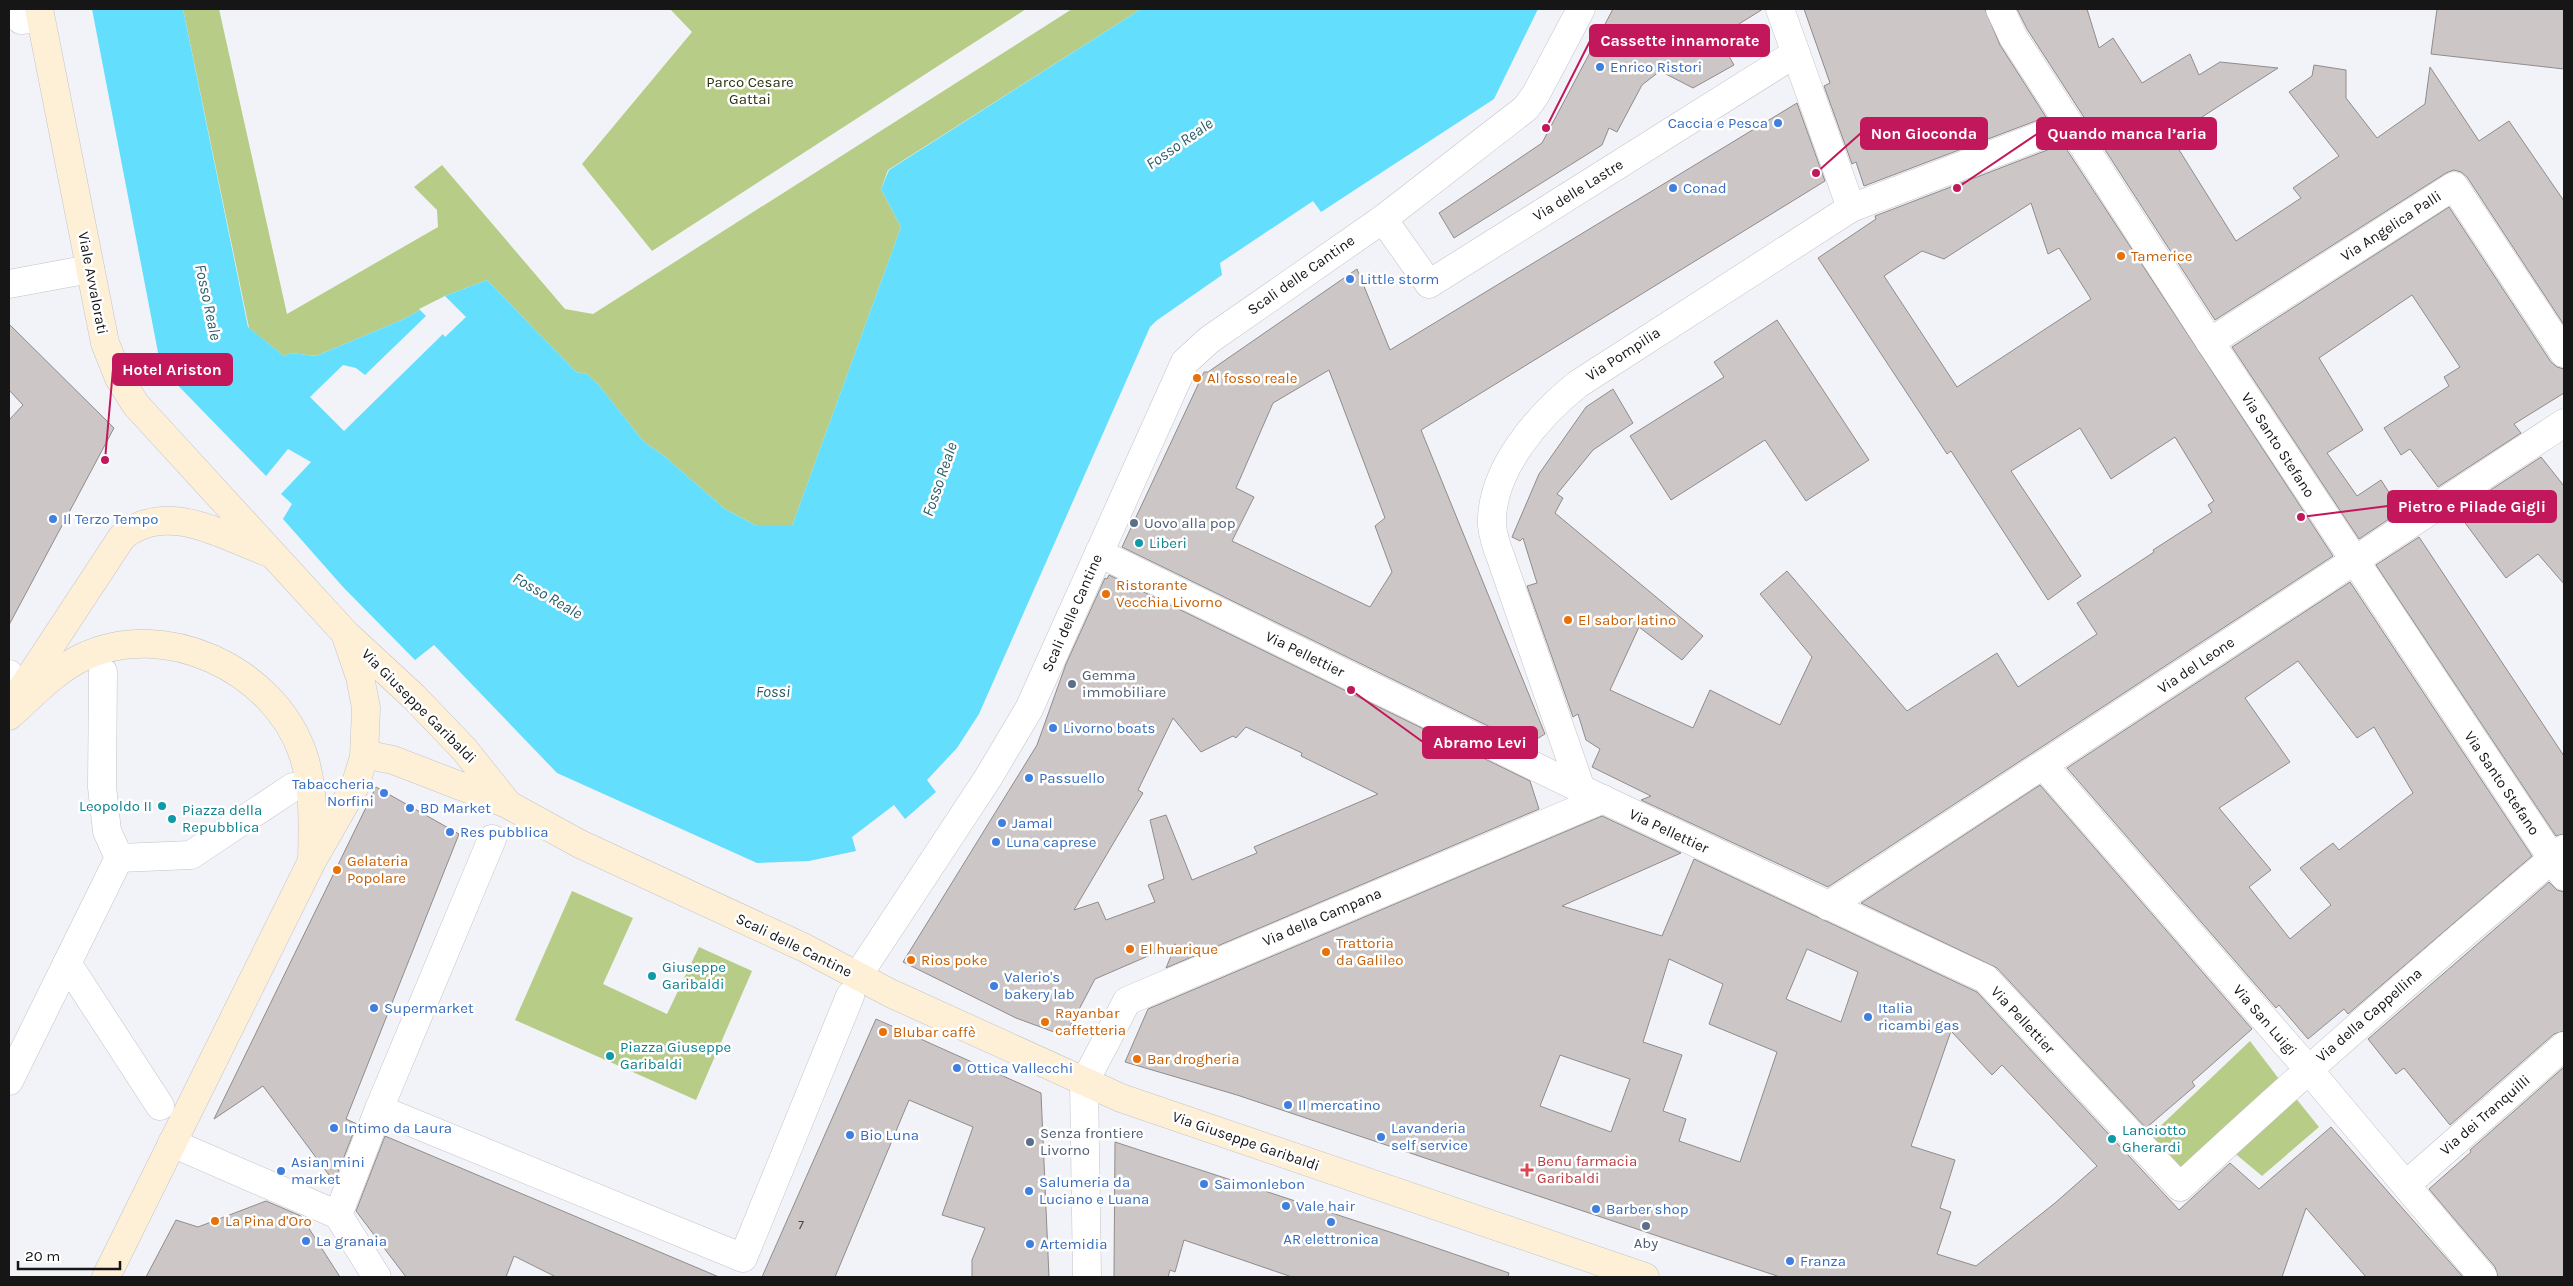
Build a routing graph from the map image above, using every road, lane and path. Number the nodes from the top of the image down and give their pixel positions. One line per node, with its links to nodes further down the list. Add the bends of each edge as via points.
1 (9, 9): 5 (street, Viale Avvalorati, via 21,20)
2 (1581, 9): 9 (street, Scali delle Cantine, via 1526,108)
3 (1780, 9): 6 (street)
4 (2000, 9): 7 (street, Via Santo Stefano, via 2013,37)
5 (39, 13): 10 (street, Viale Avvalorati)
6 (1796, 53): 8 (street); 9 (street, Via delle Lastre, via 1429,284)
7 (2069, 125): 8 (street, Via Pompilia); 12 (street, Via Santo Stefano)
8 (1851, 208): 25 (street, Via Pompilia, via 1578,384 1552,405 1532,428 1505,472 1495,495 1495,540)
9 (1383, 219): 16 (street, Scali delle Cantine, via 1209,340 1185,362)
10 (90, 269): 11 (street); 15 (street, Viale Avvalorati, via 105,343 125,389)
11 (9, 284)
12 (2210, 342): 13 (street, Via Angelica Palli, via 2454,186); 17 (street, Via Santo Stefano)
13 (2564, 353)
14 (2561, 432): 17 (street, Via del Leone)
15 (271, 553): 18 (street); 20 (street, via 188,522 165,519 136,526 122,537)
16 (1099, 553): 25 (street, Via Pellettier); 33 (street, Scali delle Cantine, via 1029,709)
17 (2353, 560): 23 (street, Via del Leone); 30 (street, Via Santo Stefano)
18 (344, 633): 22 (street, via 360,677 366,708); 26 (street, Via Giuseppe Garibaldi, via 414,697 464,749)
19 (103, 672): 28 (street, via 102,787 107,831)
20 (13, 690)
21 (9, 716): 29 (street, via 68,665 120,644 147,642 176,646 225,666 259,688 271,701 303,753 312,806)
22 (364, 757): 26 (street, Via Giuseppe Garibaldi, via 393,760); 29 (street, via 355,786)
23 (2044, 766): 31 (street, Via del Leone); 36 (street, Via San Luigi)
24 (293, 787): 28 (street, via 191,855)
25 (1592, 794): 31 (street, Via Pellettier); 38 (street, Via della Campana, via 1127,1002)
26 (507, 804): 33 (street, Scali delle Cantine, via 580,844 805,948)
27 (492, 839): 40 (street)
28 (119, 858): 32 (street)
29 (312, 861): 41 (street)
30 (2560, 862): 36 (street, Via della Cappellina, via 2474,924)
31 (1828, 906): 43 (street, Via Pellettier, via 1986,979)
32 (67, 963): 34 (street); 39 (street)
33 (854, 986): 38 (street, Via Giuseppe Garibaldi); 40 (street, via 743,1258)
34 (17, 1045): 37 (street)
35 (2564, 1046): 42 (street, Via dei Tranquilli)
36 (2308, 1069): 42 (street, Via San Luigi); 43 (street, Via della Cappellina)
37 (9, 1081)
38 (1084, 1083): 47 (street); 48 (street, Via Giuseppe Garibaldi)
39 (160, 1106)
40 (379, 1109): 44 (street)
41 (172, 1143): 44 (street); 45 (street)
42 (2406, 1184): 49 (street, Via San Luigi)
43 (2180, 1187)
44 (338, 1216): 46 (street)
45 (106, 1277)
46 (378, 1277)
47 (1087, 1277)
48 (1645, 1277)
49 (2483, 1277)

